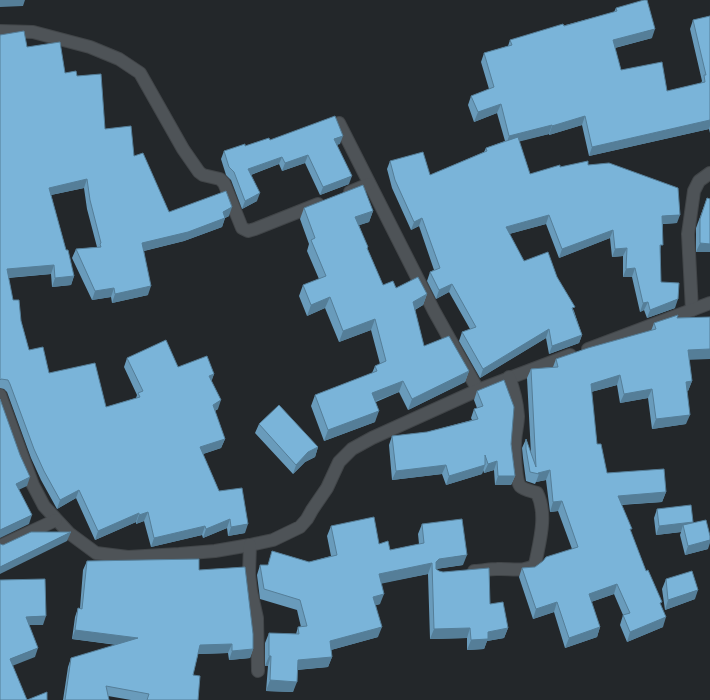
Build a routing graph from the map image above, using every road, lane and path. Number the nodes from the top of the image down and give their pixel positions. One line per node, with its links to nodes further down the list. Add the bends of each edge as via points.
1 (0, 31): 6 (street, via 33,32 90,47 119,59 140,73 199,172 220,179 224,184 242,228 248,231 255,229)
2 (339, 123): 4 (street)
3 (710, 173): 8 (street, via 699,181 694,192 688,234)
4 (369, 184): 5 (street); 10 (street)
5 (341, 195)
6 (327, 201)
7 (710, 303): 8 (street)
8 (692, 310): 9 (street)
9 (509, 377): 10 (street); 15 (street, via 515,394 518,416 515,443 516,477 519,485 536,493 540,500 542,515 535,565 525,570 497,569)
10 (478, 390): 13 (street, via 352,449 339,462 327,488 300,527 273,540)
11 (0, 395): 12 (street, via 34,485 44,506)
12 (56, 520): 13 (street, via 69,534 96,553 128,557 215,551); 14 (street)
13 (250, 545): 16 (street, via 249,574 257,618)
14 (0, 546)
15 (461, 573)
16 (258, 671)

